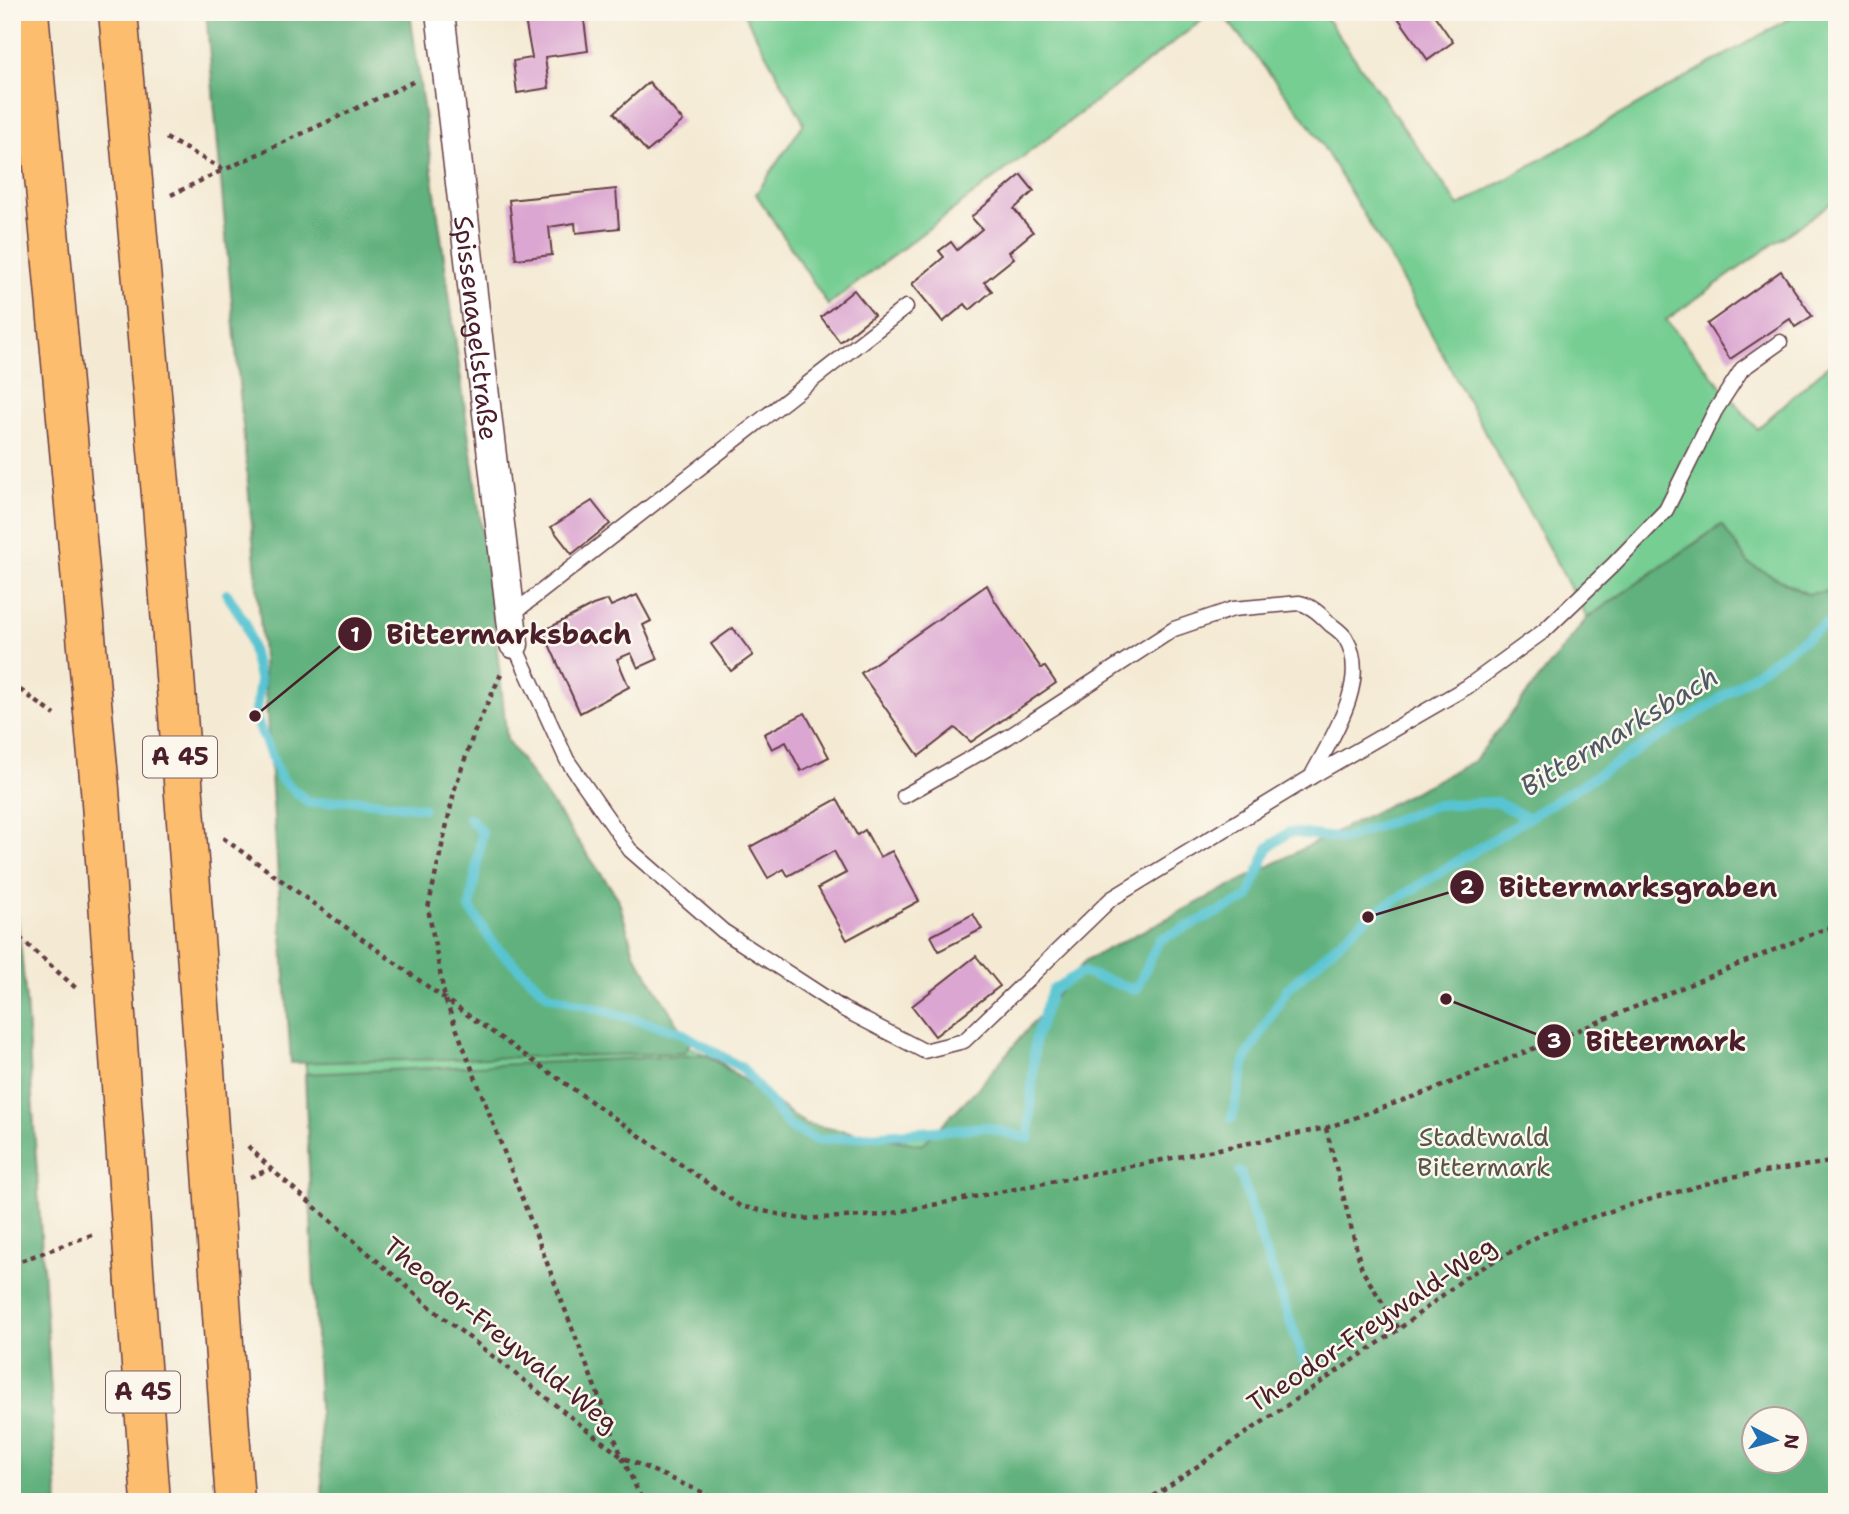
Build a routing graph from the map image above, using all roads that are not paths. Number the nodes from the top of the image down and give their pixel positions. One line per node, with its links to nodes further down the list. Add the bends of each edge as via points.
1 (29, 12): 10 (highway, A 45, bridge, via 100,789)
2 (118, 12): 11 (highway, A 45, bridge, via 162,506)
3 (440, 12): 6 (street, Spissenagelstraße)
4 (906, 307): 6 (lane)
5 (1780, 342): 8 (lane, via 1742,369 1715,411 1666,510 1544,631 1467,687)
6 (511, 615): 7 (street, Spissenagelstraße)
7 (514, 644): 8 (lane, via 567,760 630,850 723,931 843,1009 924,1051 964,1041 1111,899)
8 (1311, 777): 9 (lane, via 1351,698 1354,659 1346,638 1299,603 1233,609 1174,629 1008,737)
9 (904, 796)
10 (151, 1502)
11 (235, 1502)

